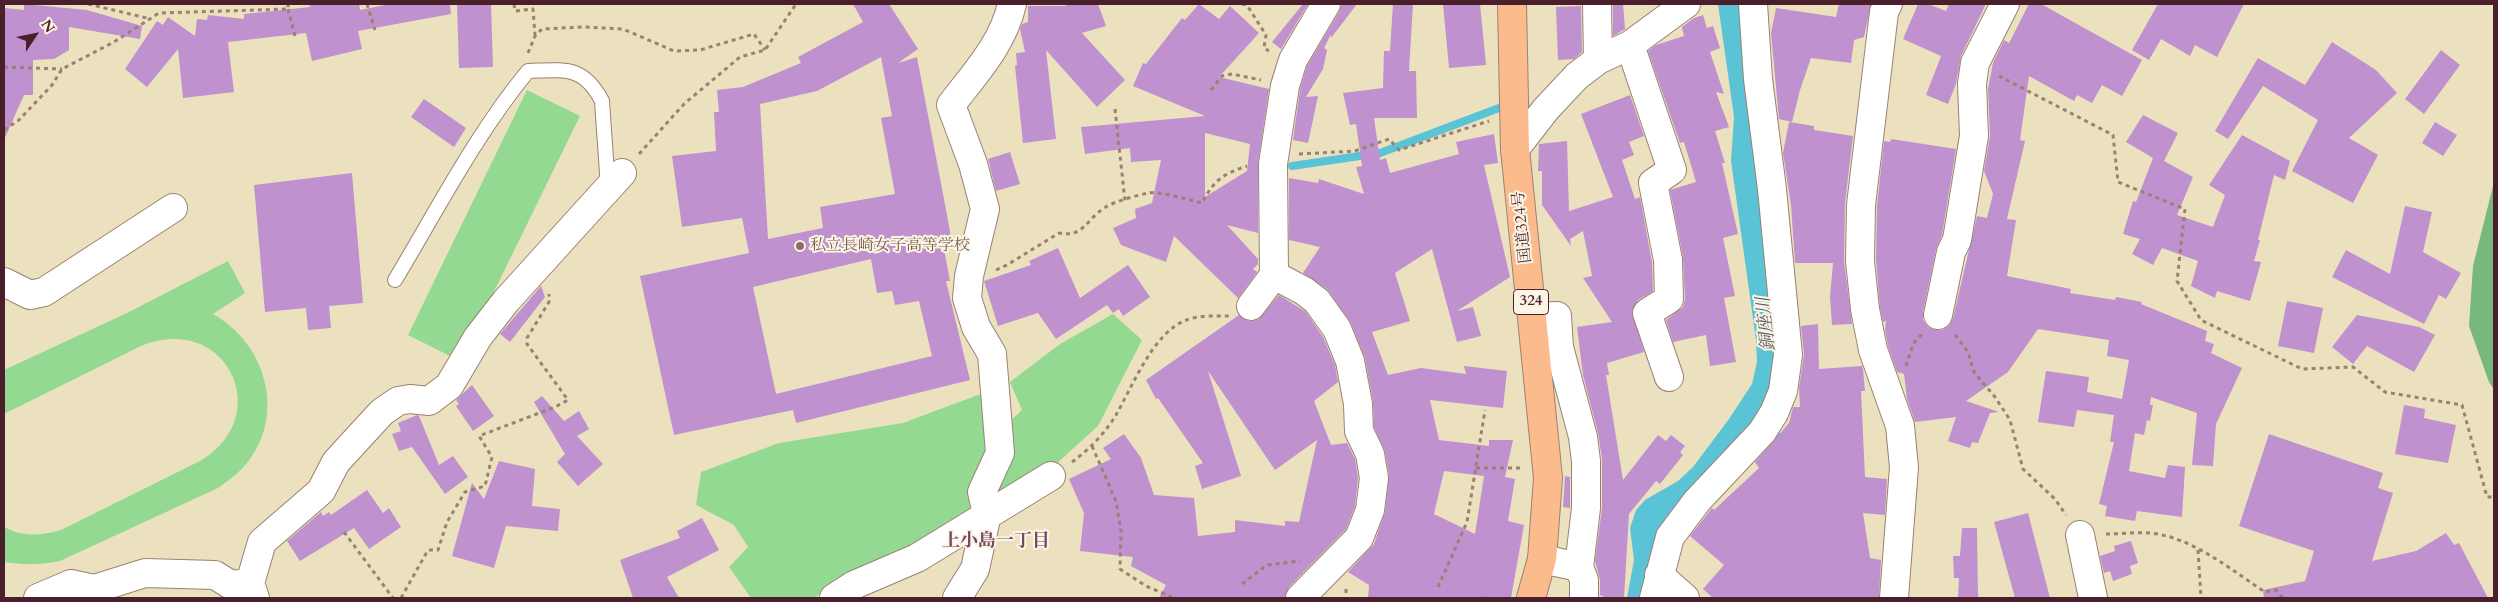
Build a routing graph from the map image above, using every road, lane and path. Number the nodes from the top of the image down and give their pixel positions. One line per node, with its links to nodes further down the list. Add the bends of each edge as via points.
1 (88, 4): 16 (path)
2 (288, 4): 15 (path)
3 (367, 4): 17 (path)
4 (514, 4): 19 (path, via 515,11 532,9)
5 (796, 4): 21 (path)
6 (1012, 4): 40 (street, via 1000,40 951,105 984,208)
7 (1242, 4): 27 (path, via 1247,5 1266,35 1264,48)
8 (1326, 4): 27 (street)
9 (1512, 4): 30 (highway, 国道324号 / 324)
10 (1597, 4): 22 (street)
11 (1686, 4): 20 (street)
12 (1753, 4): 61 (street, via 1788,355 1783,390 1762,432 1697,501 1670,537)
13 (1888, 4): 46 (street, via 1884,12 1861,205 1860,261 1873,350)
14 (2005, 4): 23 (street)
15 (288, 9): 16 (path, via 159,14); 18 (path)
16 (152, 19): 25 (path)
17 (375, 30)
18 (295, 36)
19 (535, 36): 21 (path, via 542,29 584,26 623,29 674,51 700,50 754,34); 26 (path, via 527,55)
20 (1630, 45): 22 (street); 45 (street, via 1672,170 1653,183 1668,260 1670,299 1647,313)
21 (765, 50): 34 (path, via 740,57 684,104)
22 (1598, 60): 32 (street, via 1577,76 1546,109)
23 (1975, 63): 43 (street, via 1972,84 1974,136 1957,240 1951,252); 52 (path, via 2113,135 2118,182 2185,209 2178,281 2201,320 2302,370 2354,367 2385,392 2462,405 2487,496)
24 (4, 67): 25 (path)
25 (62, 68): 31 (path, via 52,85 26,113)
26 (528, 71): 34 (lane, via 572,72 586,78 595,89 602,101); 39 (lane, via 510,93)
27 (1288, 76): 28 (path, via 1232,74 1222,76); 33 (street)
28 (1211, 90)
29 (1115, 109): 35 (path)
30 (1514, 113): 32 (highway, 国道324号 / 324); 33 (path, via 1399,150 1390,139 1355,151)
31 (4, 130)
32 (1515, 149): 44 (highway, 国道324号 / 324)
33 (1273, 160): 35 (path, via 1236,170 1212,184 1202,203 1150,192); 38 (street)
34 (615, 180): 37 (street)
35 (1125, 200): 40 (path, via 1104,208 1078,232 1070,235 1059,233 1007,265)
36 (173, 208): 41 (street, via 44,292 30,295)
37 (538, 264): 63 (street, via 478,337 449,386 429,401 398,401 382,412 336,462 321,491 262,542); 67 (path, via 550,286 548,302 527,338 527,344 568,400 479,436 492,458 485,486 465,492 447,522 438,550 428,550)
38 (1274, 275): 42 (street); 59 (street, via 1317,301 1337,330 1350,361 1359,431 1370,454 1374,478 1370,510 1359,538)
39 (395, 280)
40 (969, 280): 53 (street, via 968,298 976,327 992,354 999,425 1000,453 982,492)
41 (4, 282)
42 (1252, 306): 48 (path, via 1239,315 1184,320 1167,332)
43 (1938, 315): 46 (path, via 1913,344 1904,373); 55 (path, via 1968,352 1974,372 2010,420 2023,469 2055,499)
44 (1532, 317): 57 (highway, 国道324号 / 324, via 1548,478); 58 (street, via 1557,316 1559,347 1584,437 1586,508)
45 (1669, 377)
46 (1886, 387): 75 (street, via 1900,426 1904,467)
47 (1485, 410): 49 (path)
48 (1092, 446): 50 (path); 70 (path, via 1116,501 1121,530 1120,569 1146,586)
49 (1476, 468): 51 (path, via 1522,468); 62 (path, via 1467,522)
50 (1051, 476): 53 (street)
51 (1523, 477)
52 (2494, 497)
53 (987, 514): 68 (street, via 917,558 854,585); 69 (street, via 975,569)
54 (344, 532): 66 (path)
55 (2080, 535): 56 (path, via 2150,533); 76 (street)
56 (2198, 550): 77 (path); 78 (path, via 2265,592 2276,590)
57 (1542, 559): 58 (street); 72 (highway, 国道324号 / 324)
58 (1579, 567): 73 (street, via 1584,580)
59 (1328, 570): 60 (path, via 1318,560 1284,562 1267,566); 71 (street)
60 (1242, 584)
61 (1656, 587): 74 (street)
62 (1438, 588)
63 (252, 590): 64 (street, via 231,585 215,575 145,574)
64 (96, 593): 65 (street, via 71,584)
65 (38, 598)
66 (393, 598)
67 (400, 598)
68 (834, 598)
69 (957, 598)
70 (1174, 598)
71 (1300, 598)
72 (1531, 598)
73 (1584, 598)
74 (1685, 598)
75 (1894, 598)
76 (2093, 598)
77 (2201, 598)
78 (2283, 598)

